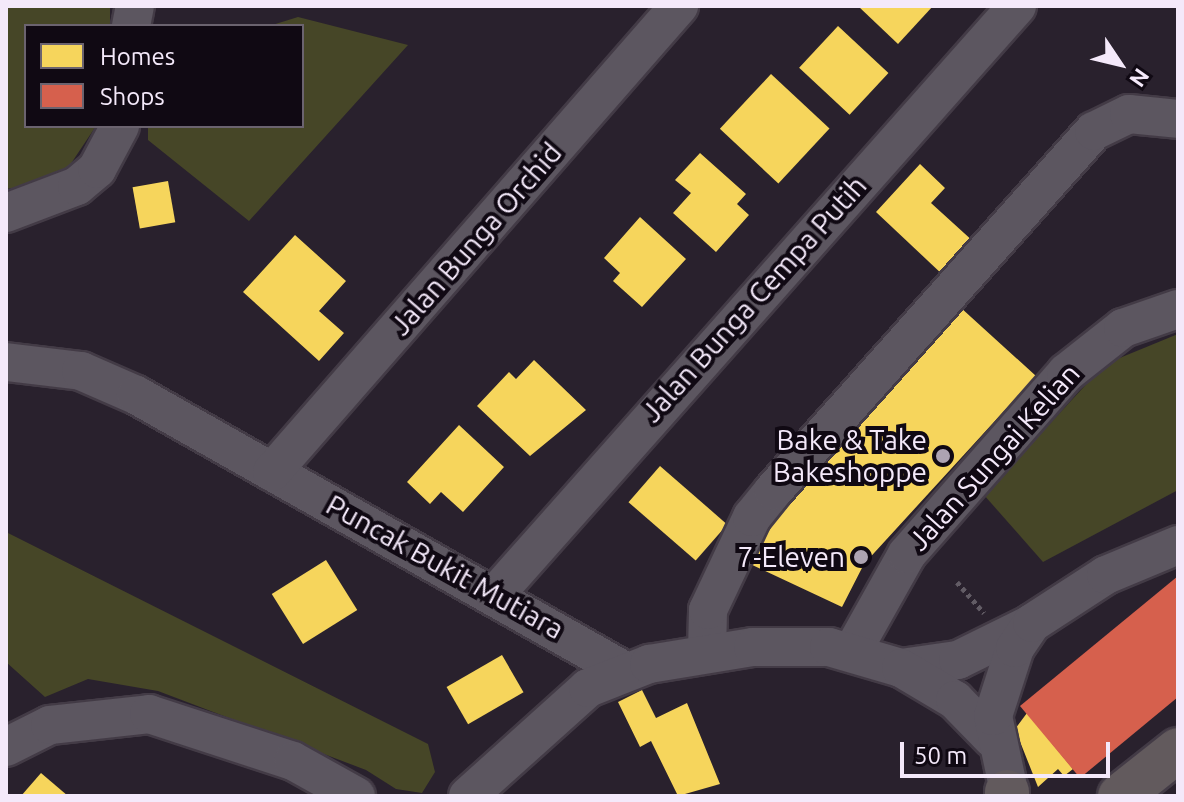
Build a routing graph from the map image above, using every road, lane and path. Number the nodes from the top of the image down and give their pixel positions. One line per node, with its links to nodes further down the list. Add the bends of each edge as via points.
1 (679, 6): 8 (street, Jalan Bunga Orchid)
2 (1017, 6): 11 (street, Jalan Bunga Cempa Putih)
3 (1178, 119): 14 (street, via 1129,114 1094,131 773,491 752,517 708,610)
4 (119, 128): 5 (street, via 97,169 77,186)
5 (6, 213)
6 (1178, 309): 15 (street, Jalan Sungai Kelian, via 1123,328 1066,373 907,554)
7 (6, 362): 8 (street, Puncak Bukit Mutiara, via 81,371)
8 (272, 472): 11 (street, Puncak Bukit Mutiara)
9 (1178, 545): 13 (street, via 1106,575)
10 (957, 582): 12 (path)
11 (495, 595): 17 (street, Puncak Bukit Mutiara)
12 (979, 608)
13 (1032, 623): 16 (street, via 958,660); 18 (street, via 1003,670)
14 (707, 652): 15 (street, via 794,645); 17 (street)
15 (852, 652): 16 (street)
16 (901, 668): 18 (street, via 955,700)
17 (625, 671): 23 (street, via 556,713)
18 (993, 739): 21 (street)
19 (6, 747): 22 (street, via 50,725 149,714 293,761)
20 (1178, 750): 24 (main road)
21 (1008, 795)
22 (356, 796)
23 (468, 796)
24 (1120, 796)

